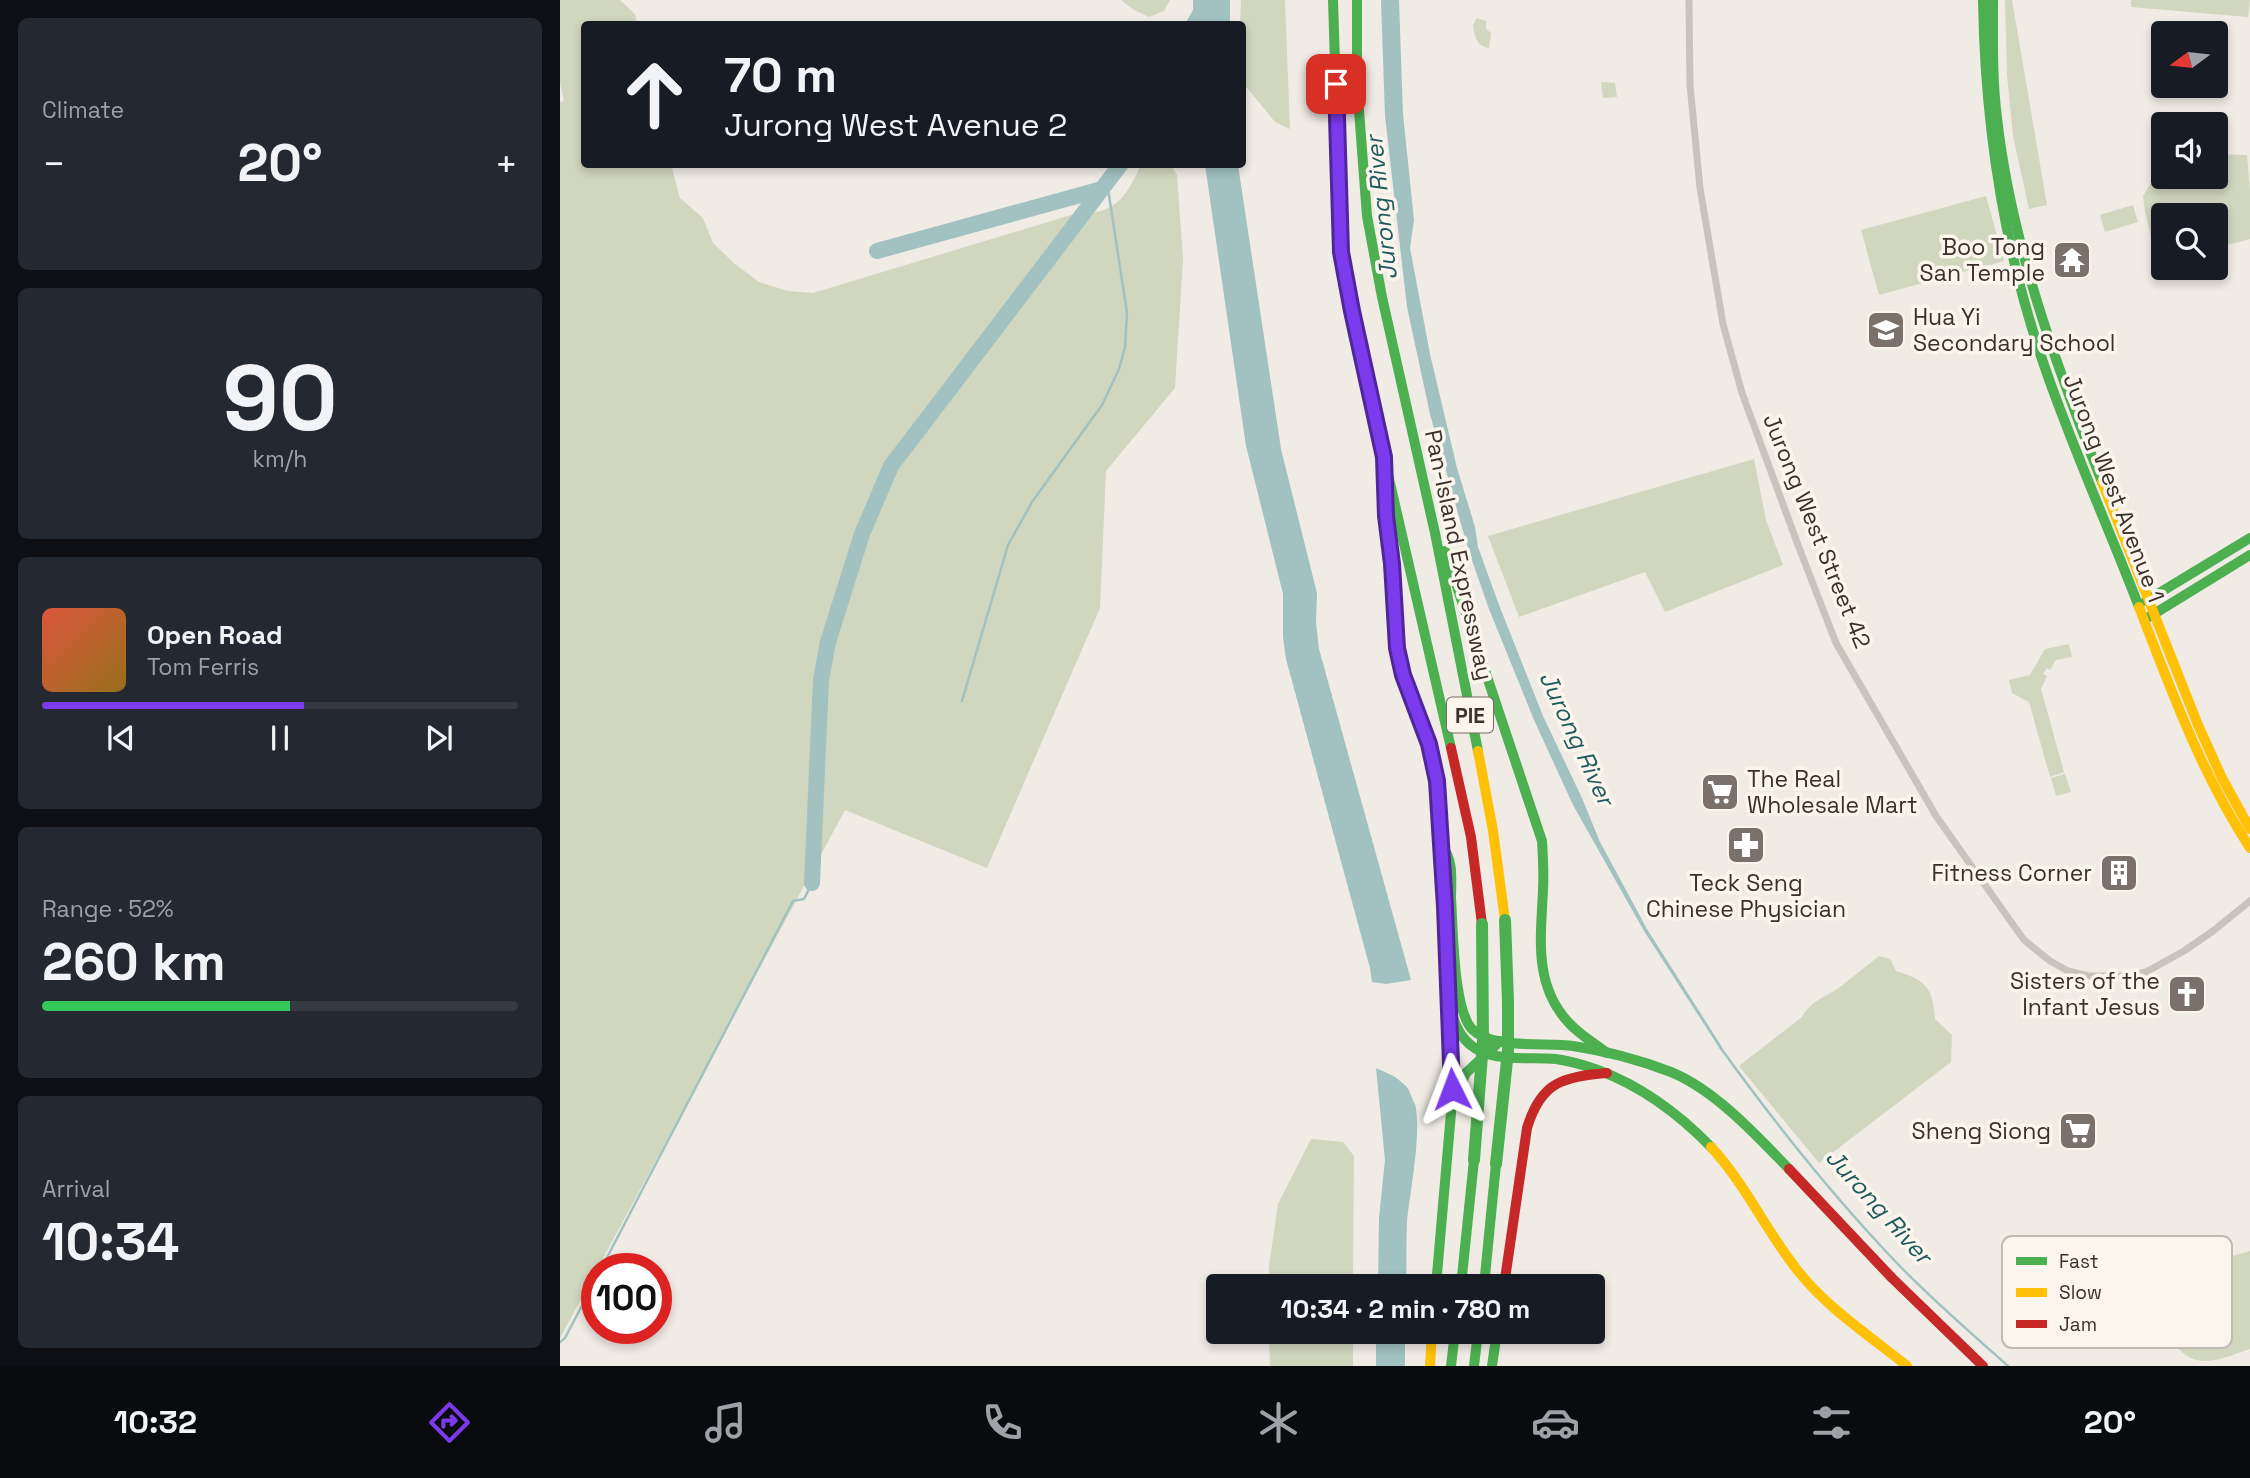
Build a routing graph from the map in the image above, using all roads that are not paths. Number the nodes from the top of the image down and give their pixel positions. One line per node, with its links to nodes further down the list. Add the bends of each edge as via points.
1 (1333, 0): 6 (main road, PIE, via 1341,252)
2 (1357, 0): 7 (main road, Pan-Island Expressway / PIE, via 1357,96 1367,216)
3 (1689, 0): 15 (street, Jurong West Street 42, via 1690,85 1700,188 1723,324 1742,393 1836,643 1936,816 2024,940 2068,971 2088,976 2146,972 2194,945)
4 (1983, 0): 10 (main road, Jurong West Avenue 1, via 1988,120 2015,262 2042,360 2098,508)
5 (1993, 0): 10 (main road, Jurong West Avenue 1, via 1996,112 2015,220 2058,367)
6 (1384, 457): 13 (main road, via 1397,648 1429,744 1437,781); 23 (main road, PIE, bridge, via 1471,837 1482,924 1485,1046)
7 (1431, 511): 19 (main road, via 1542,841 1538,948 1550,998 1566,1021); 24 (main road, Pan-Island Expressway / PIE, bridge, via 1493,831 1505,920 1508,1049)
8 (2250, 538): 10 (main road)
9 (2250, 555): 11 (main road)
10 (2143, 602): 11 (main road, Jurong West Avenue 1)
11 (2149, 617): 12 (main road, Jurong West Avenue 1); 14 (main road, Jurong West Avenue 1, via 2206,770)
12 (2250, 829)
13 (1441, 846): 16 (main road); 17 (main road, via 1450,861 1460,1007 1478,1034)
14 (2250, 848)
15 (2250, 901)
16 (1449, 1000): 18 (main road, via 1460,1035); 21 (main road)
17 (1500, 1041): 18 (main road); 19 (main road, via 1570,1045)
18 (1485, 1053): 20 (main road, via 1567,1060); 21 (main road, via 1456,1090)
19 (1607, 1053): 35 (main road, via 1672,1072 1720,1104)
20 (1607, 1073): 25 (main road, via 1561,1080 1541,1094 1532,1108); 34 (main road, via 1645,1093 1695,1131 1732,1173 1808,1284)
21 (1451, 1113): 22 (main road)
22 (1437, 1274)
23 (1462, 1274)
24 (1485, 1274)
25 (1506, 1274)
26 (1431, 1344): 30 (main road)
27 (1454, 1344): 31 (main road)
28 (1477, 1344): 32 (main road)
29 (1495, 1344): 33 (main road)
30 (1430, 1366)
31 (1451, 1366)
32 (1474, 1366)
33 (1492, 1366)
34 (1907, 1366)
35 (1983, 1366)

